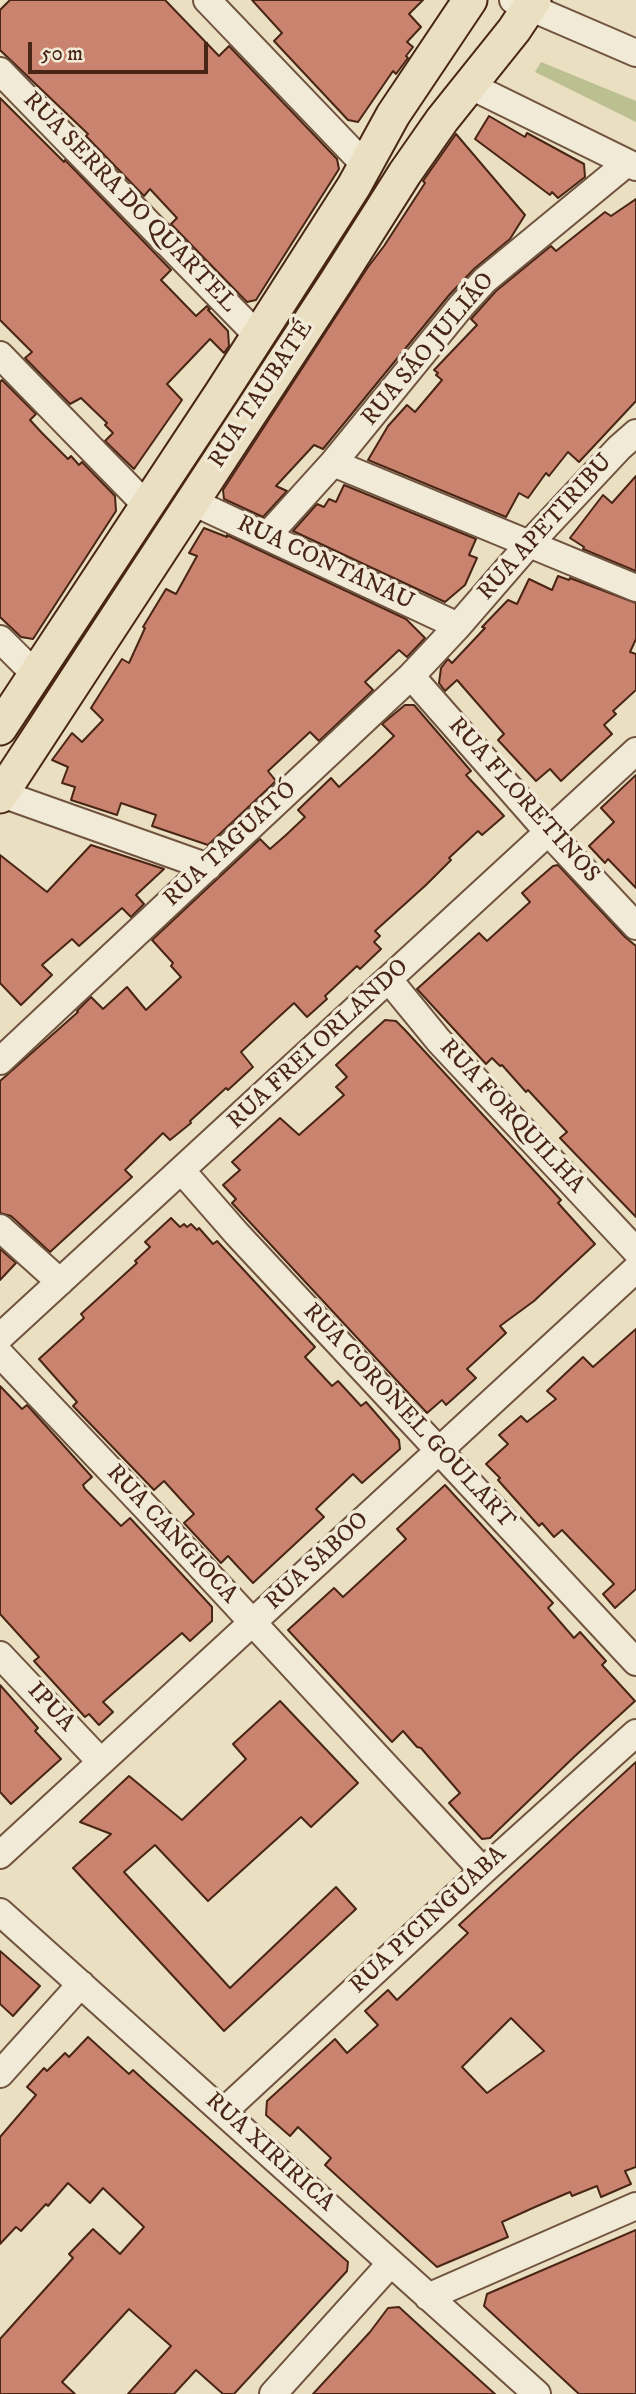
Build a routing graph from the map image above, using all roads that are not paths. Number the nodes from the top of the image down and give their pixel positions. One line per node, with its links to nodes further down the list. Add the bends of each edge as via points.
1 (207, 0): 7 (street)
2 (470, 0): 7 (main road, RUA TAUBATÉ)
3 (525, 3): 4 (street); 6 (main road, RUA TAUBATÉ)
4 (636, 53)
5 (0, 71): 9 (street, RUA SERRA DO QUARTEL)
6 (469, 85): 8 (street); 13 (main road, RUA TAUBATÉ, via 405,173)
7 (365, 164): 9 (main road, RUA TAUBATÉ)
8 (631, 165): 12 (street, RUA SÃO JULIÃO, via 485,280)
9 (258, 336): 14 (main road, RUA TAUBATÉ)
10 (0, 355): 14 (street)
11 (636, 433): 16 (street, RUA APETIRIBU)
12 (333, 463): 15 (street, RUA SÃO JULIÃO); 16 (street)
13 (193, 502): 15 (street, RUA CONTANAU); 24 (main road, RUA TAUBATÉ)
14 (147, 506): 20 (main road, RUA TAUBATÉ)
15 (267, 536): 18 (street, RUA CONTANAU)
16 (529, 544): 17 (street); 18 (street, RUA APETIRIBU)
17 (636, 588)
18 (458, 626): 21 (street, RUA TAGUATÓ)
19 (0, 639): 20 (street)
20 (36, 675): 22 (main road, RUA TAUBATÉ)
21 (411, 676): 25 (street, RUA FLORETINOS); 26 (street, RUA TAGUATÓ)
22 (0, 728)
23 (636, 751): 25 (street, RUA FREI ORLANDO)
24 (1, 795): 26 (street)
25 (549, 833): 27 (street, RUA FLORETINOS); 28 (street, RUA FREI ORLANDO)
26 (208, 867): 29 (street, RUA TAGUATÓ)
27 (636, 926)
28 (389, 980): 30 (street, RUA FREI ORLANDO); 32 (street, RUA FORQUILHA, via 439,1041)
29 (0, 1061)
30 (182, 1171): 34 (street, RUA FREI ORLANDO); 37 (street, RUA CORONEL GOULART)
31 (0, 1228): 34 (street)
32 (636, 1251)
33 (636, 1269): 37 (street, RUA SABOO)
34 (60, 1282): 35 (street, RUA FREI ORLANDO)
35 (0, 1337)
36 (0, 1354): 38 (street, RUA CANGIOCA)
37 (439, 1450): 38 (street, RUA SABOO); 40 (street, RUA CORONEL GOULART)
38 (252, 1622): 42 (street, RUA SABOO); 44 (street, RUA CANGIOCA)
39 (0, 1655): 42 (street, IPUA)
40 (636, 1662)
41 (636, 1733): 44 (street, RUA PICINGUABA)
42 (101, 1762): 43 (street, RUA SABOO)
43 (0, 1855)
44 (483, 1871): 48 (street, RUA PICINGUABA)
45 (0, 1912): 46 (street, RUA XIRIRICA)
46 (81, 1984): 47 (street); 48 (street, RUA XIRIRICA)
47 (0, 2074)
48 (223, 2112): 50 (street, RUA XIRIRICA)
49 (636, 2206): 51 (street)
50 (391, 2263): 51 (street, RUA XIRIRICA); 52 (street)
51 (428, 2297): 53 (street, RUA XIRIRICA)
52 (273, 2394)
53 (537, 2394)

